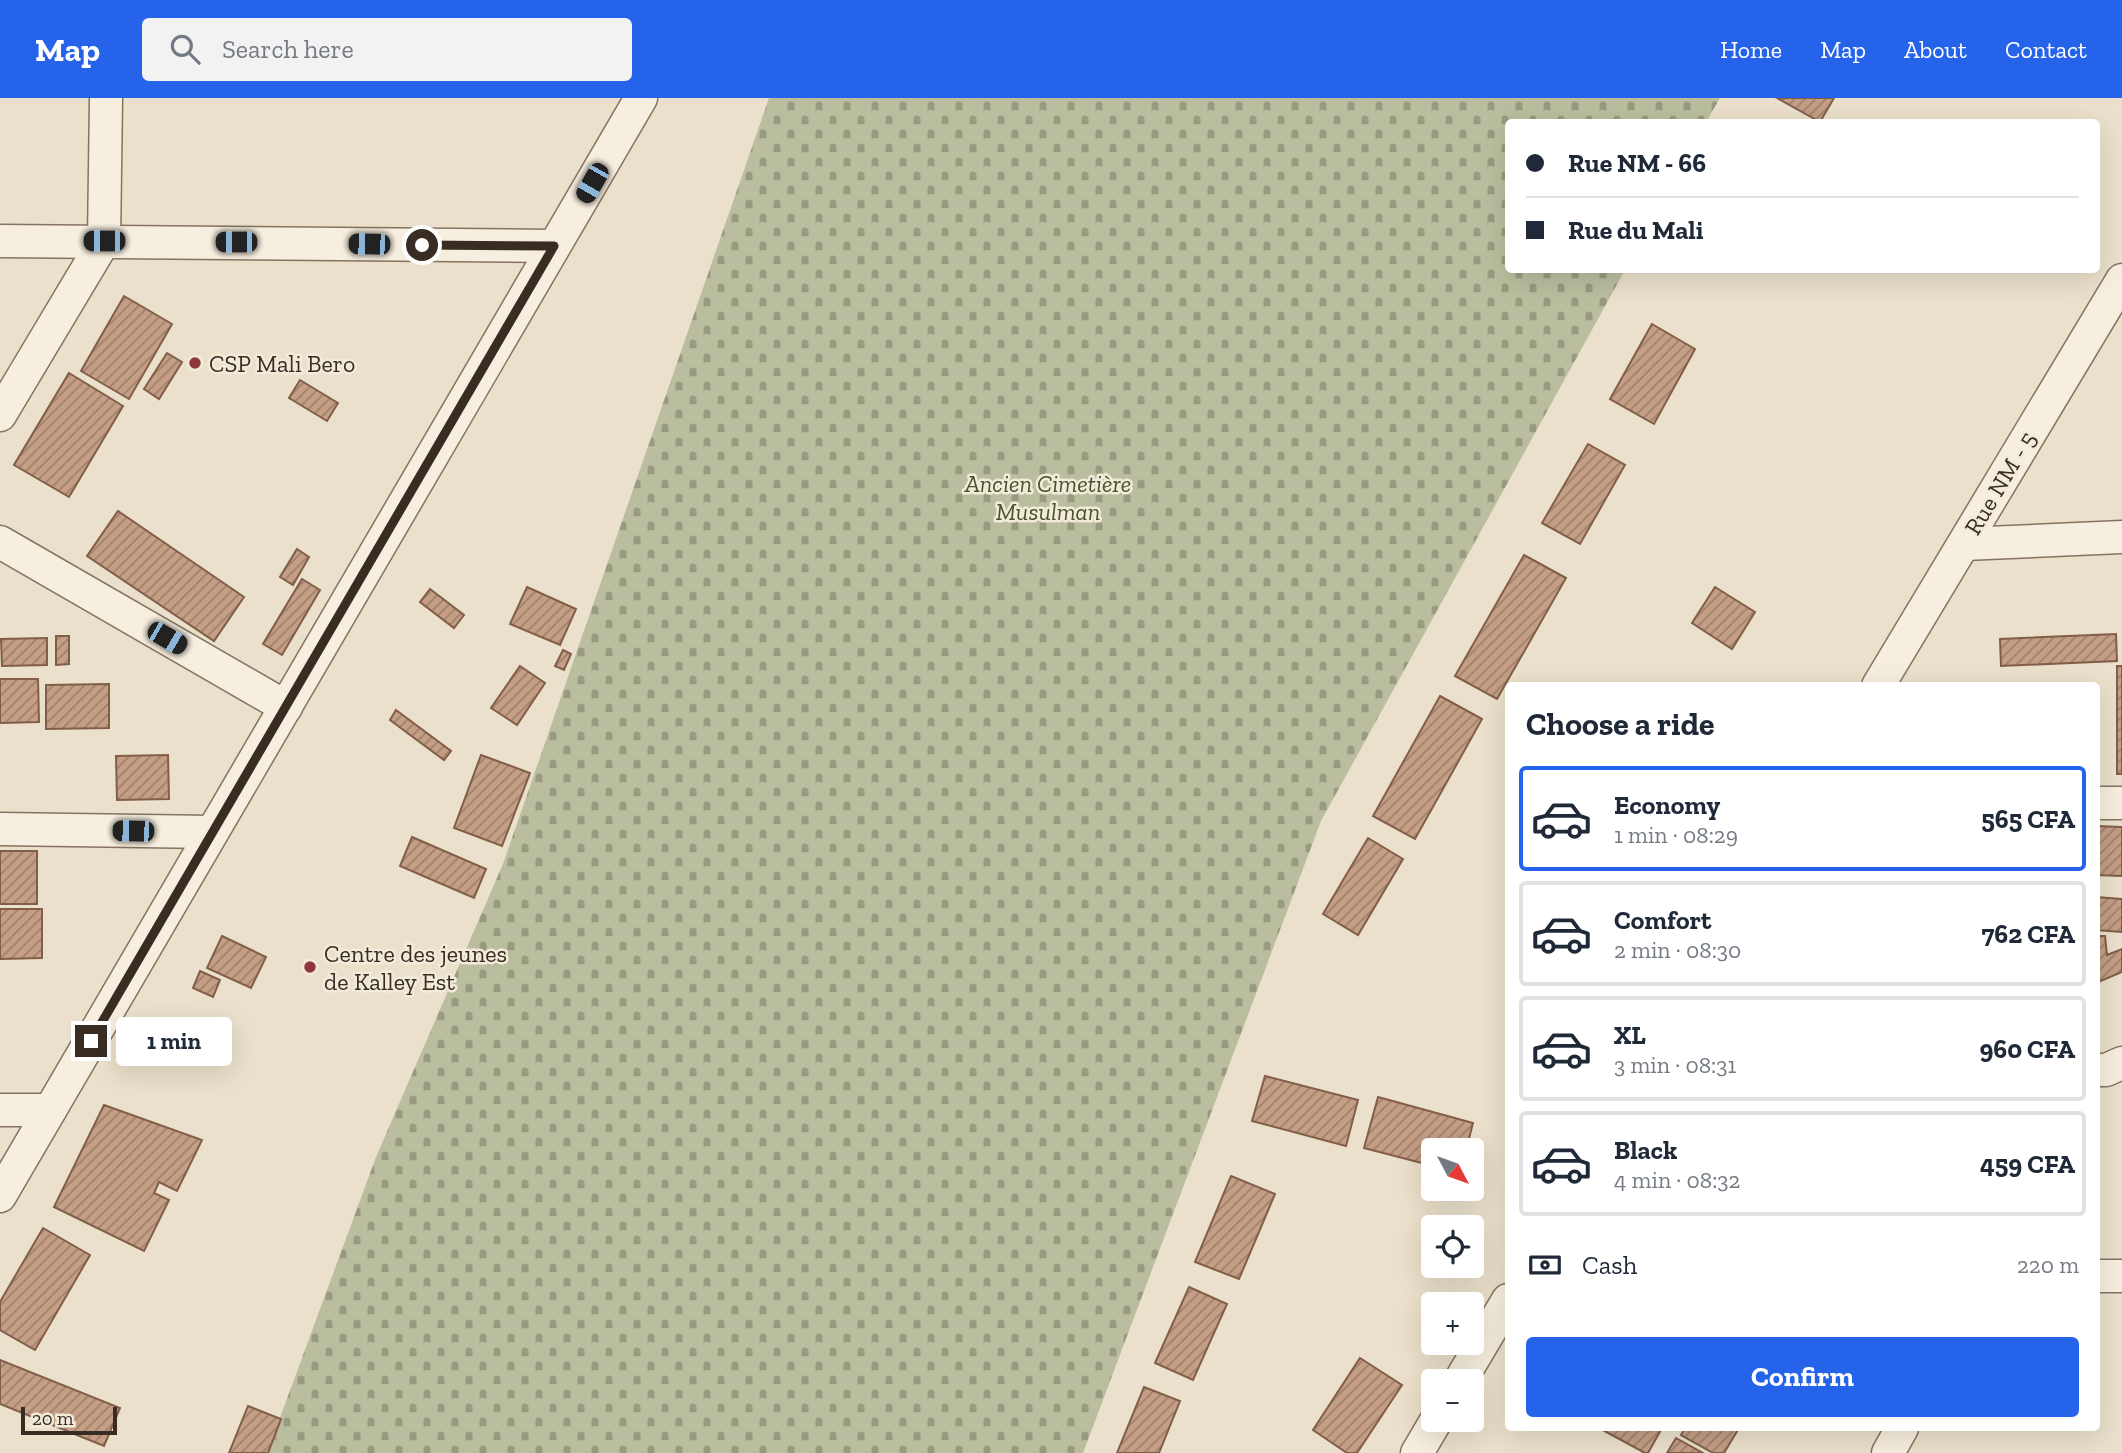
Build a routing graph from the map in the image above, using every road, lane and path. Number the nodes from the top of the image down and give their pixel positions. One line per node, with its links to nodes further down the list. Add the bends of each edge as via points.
1 (106, 98): 4 (street)
2 (641, 98): 5 (street)
3 (0, 241): 4 (street)
4 (104, 241): 5 (street); 7 (street)
5 (554, 246): 12 (street)
6 (2122, 280): 10 (street, Rue NM - 5)
7 (0, 415)
8 (2122, 537): 10 (street)
9 (0, 542): 12 (street)
10 (1964, 544): 11 (street, Rue NM - 5)
11 (1880, 682)
12 (286, 707): 16 (street)
13 (2100, 803): 14 (street)
14 (2122, 803)
15 (0, 829): 16 (street)
16 (212, 832): 18 (street)
17 (0, 1110): 18 (street)
18 (50, 1110): 19 (street)
19 (0, 1196)
20 (2100, 1276): 21 (street)
21 (2122, 1276)
22 (1505, 1305): 23 (street)
23 (1467, 1369)
24 (1900, 1431): 27 (street)
25 (1429, 1432): 26 (street)
26 (1417, 1453)
27 (1888, 1453)

